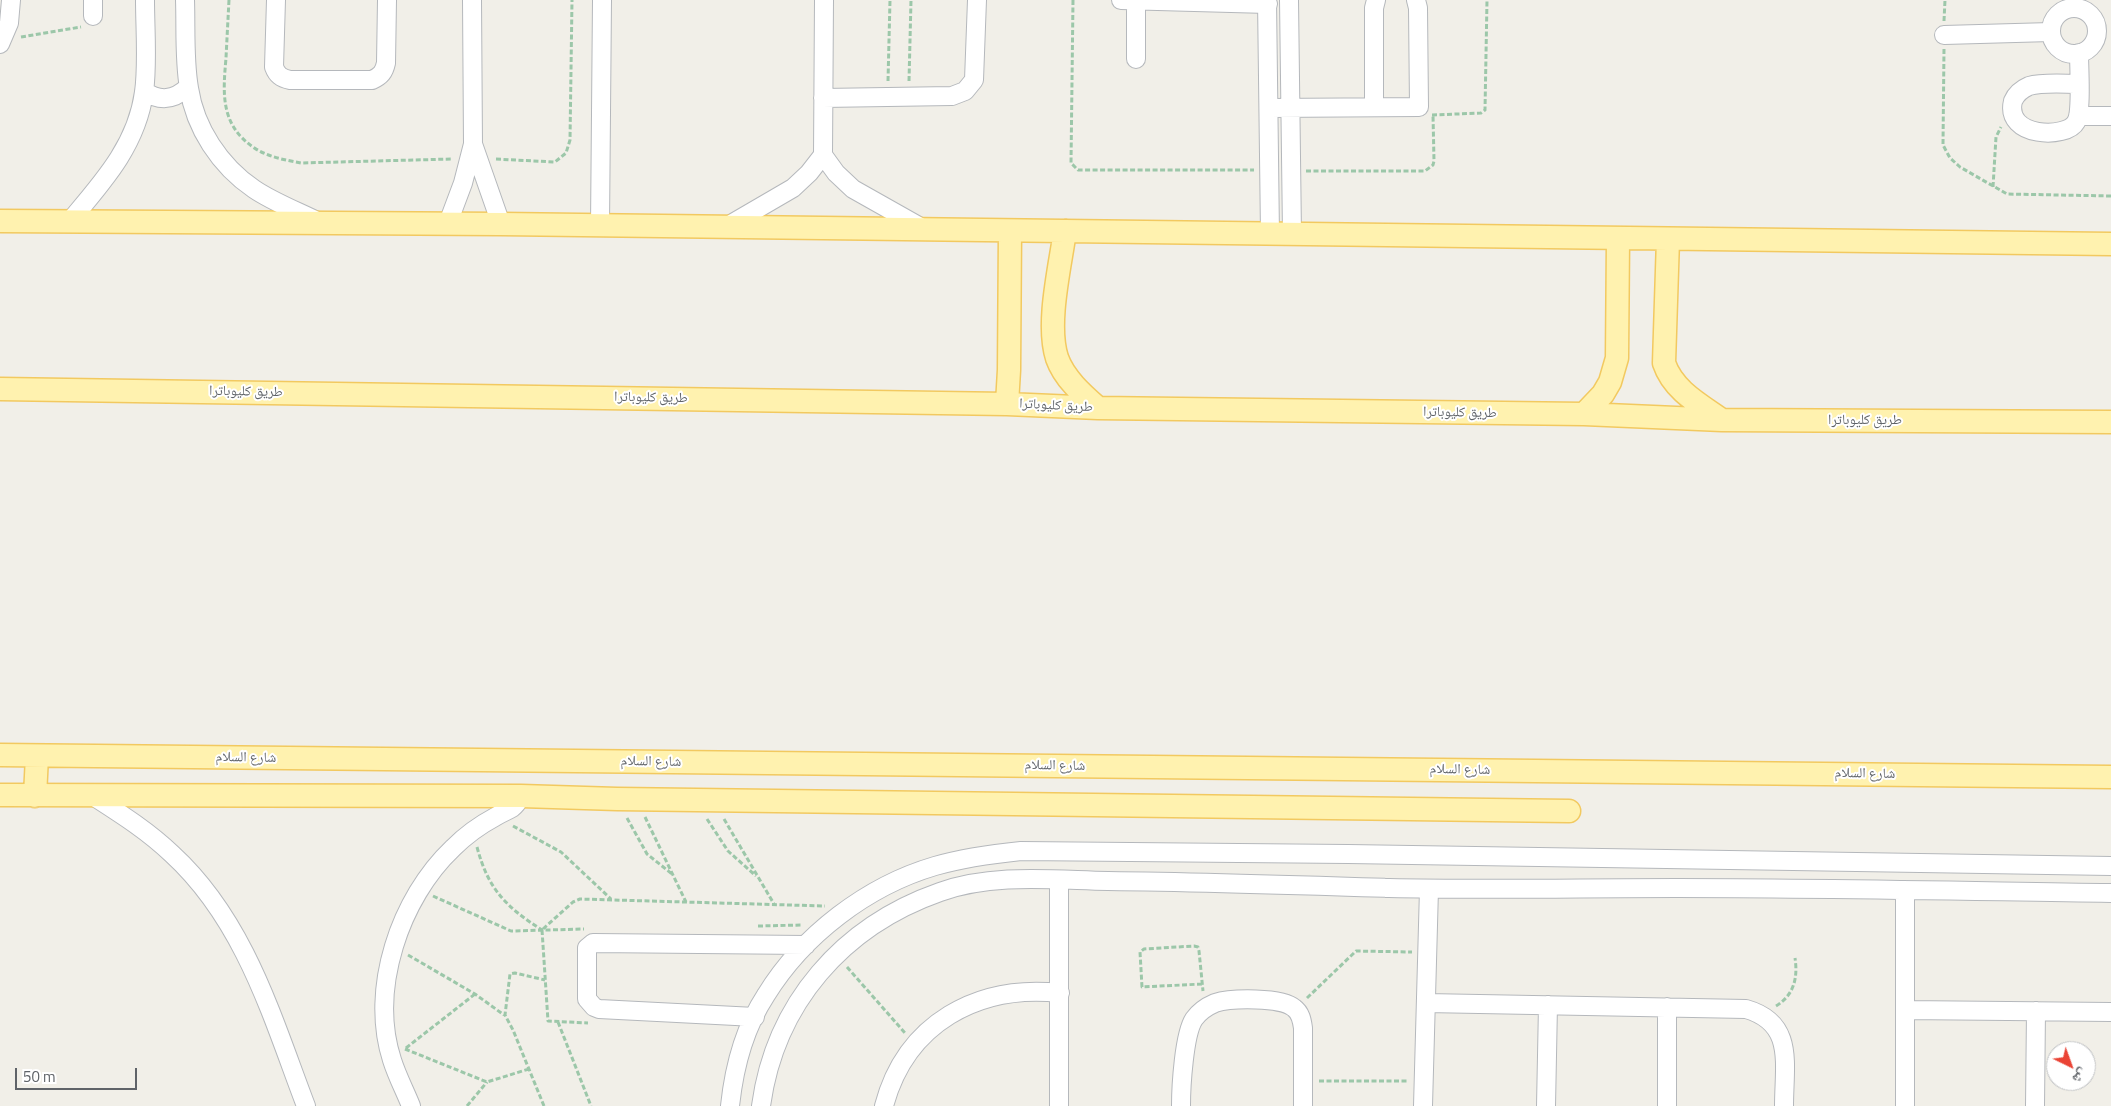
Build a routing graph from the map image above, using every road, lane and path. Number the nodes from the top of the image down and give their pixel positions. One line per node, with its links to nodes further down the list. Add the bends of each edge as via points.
1 (11, 0): 28 (street, via 9,23)
2 (145, 0): 33 (street)
3 (185, 0): 32 (street)
4 (229, 0): 44 (path, via 223,98 228,117 239,135 254,148 300,163)
5 (276, 0): 6 (street, via 274,67 282,79 290,80 372,80 379,77 386,63)
6 (387, 0)
7 (472, 0): 44 (street)
8 (572, 0): 44 (path, via 570,140 566,153 555,162)
9 (602, 0): 55 (street)
10 (824, 0): 36 (street)
11 (890, 0): 35 (path)
12 (911, 0): 34 (path)
13 (977, 0): 34 (street, via 974,80 965,91 952,96)
14 (1073, 0): 46 (path, via 1071,163 1074,168)
15 (1120, 0): 16 (street)
16 (1136, 0): 22 (street); 30 (street)
17 (1289, 0): 39 (street)
18 (1376, 0): 37 (street)
19 (1416, 0): 40 (street)
20 (1487, 0): 40 (path, via 1484,110 1481,113)
21 (1945, 0): 27 (path)
22 (1268, 2): 38 (street)
23 (2080, 4): 25 (street); 26 (street, via 2060,13)
24 (93, 8): 28 (path, via 89,24 82,27)
25 (2104, 31): 29 (street, via 2092,46)
26 (2051, 32): 27 (street); 29 (street, via 2057,47 2071,54)
27 (1944, 35): 48 (path, via 1943,145 1960,167)
28 (2, 42)
29 (2079, 53): 31 (street)
30 (1136, 59)
31 (2079, 84): 41 (street); 43 (street, via 2032,86 2021,90 2014,98 2012,109)
32 (188, 87): 33 (street, via 167,99); 52 (street, via 198,121 226,166 254,189)
33 (144, 91): 51 (street, via 124,152 100,187)
34 (909, 96): 35 (street)
35 (888, 97): 36 (street)
36 (823, 98): 45 (street)
37 (1374, 107): 39 (street); 40 (street)
38 (1269, 108): 39 (street); 46 (street)
39 (1291, 108): 47 (street)
40 (1426, 111): 47 (path, via 1434,160 1425,171)
41 (2078, 116): 42 (street); 43 (street, via 2065,131 2032,131 2022,128)
42 (2111, 116)
43 (2015, 119): 48 (path, via 2006,122 1996,137)
44 (473, 154): 53 (street); 54 (street)
45 (823, 155): 56 (street, via 793,188); 57 (street, via 853,188)
46 (1269, 170): 60 (street)
47 (1291, 171): 60 (street)
48 (1993, 187): 49 (path, via 2007,194)
49 (2111, 196)
50 (0, 221): 51 (main road)
51 (69, 222): 52 (main road)
52 (320, 223): 53 (main road)
53 (448, 223): 54 (main road)
54 (501, 224): 55 (main road)
55 (600, 226): 56 (main road)
56 (726, 227): 57 (main road)
57 (926, 230): 58 (main road)
58 (1010, 231): 59 (main road); 65 (main road)
59 (1065, 231): 60 (main road); 66 (main road, via 1053,323 1054,343 1057,359 1064,371)
60 (1281, 234): 61 (main road)
61 (1618, 239): 62 (main road); 67 (main road, via 1617,358 1604,394)
62 (1668, 239): 63 (main road); 68 (main road, via 1664,363 1668,376 1676,385)
63 (2111, 244)
64 (0, 388): 65 (main road, طريق كليوباترا)
65 (1007, 404): 66 (main road, طريق كليوباترا)
66 (1098, 408): 67 (main road, طريق كليوباترا)
67 (1584, 414): 68 (main road, طريق كليوباترا)
68 (1722, 420): 69 (main road, طريق كليوباترا)
69 (2111, 422)
70 (0, 755): 71 (main road, شارع السلام)
71 (38, 756): 72 (main road, شارع السلام); 74 (main road)
72 (2111, 776)
73 (0, 795): 74 (main road)
74 (35, 796): 75 (main road)
75 (93, 796): 76 (main road); 126 (street, via 135,823 173,855 207,892 235,932 257,977)
76 (521, 796): 77 (main road); 80 (street, via 513,808)
77 (627, 799): 78 (main road); 85 (path); 85 (path, via 647,854)
78 (704, 800): 79 (main road); 86 (path); 86 (path, via 728,851)
79 (1569, 811)
80 (495, 817): 81 (street); 94 (path, via 561,852)
81 (473, 831): 90 (street, via 434,868); 98 (path, via 482,864 496,891 516,914)
82 (1204, 853): 83 (street); 88 (street); 97 (street, via 1021,851 976,856 934,866 894,882)
83 (1675, 860): 84 (street); 89 (street)
84 (2111, 866)
85 (672, 874): 95 (path)
86 (759, 878): 96 (path)
87 (1059, 880): 88 (street); 102 (street, via 984,882 945,890 907,904 873,924); 106 (street)
88 (1204, 882): 91 (street)
89 (1675, 888): 91 (street); 92 (street)
90 (419, 889): 98 (path, via 505,929 516,932); 100 (street)
91 (1429, 889): 101 (street)
92 (1905, 890): 93 (street); 113 (street)
93 (2111, 893)
94 (612, 900): 95 (path); 98 (path, via 576,900)
95 (686, 902): 96 (path)
96 (774, 905): 97 (path)
97 (851, 907): 99 (street)
98 (542, 930)
99 (806, 945): 118 (street, via 765,996); 118 (street, via 593,943 587,948 586,999 599,1009)
100 (394, 946): 107 (path); 121 (street, via 387,974 386,1031)
101 (1427, 953): 108 (street); 111 (path, via 1356,951)
102 (836, 955): 120 (path); 132 (street, via 792,1011 764,1085)
103 (1795, 958): 116 (path, via 1797,970 1790,994 1782,1003)
104 (546, 980): 117 (path, via 510,974)
105 (1202, 984): 105 (path, via 1196,946 1144,949 1140,952 1142,987); 112 (path)
106 (1060, 993): 120 (street, via 1036,990 989,997 945,1018); 134 (street)
107 (475, 994): 117 (path); 121 (path)
108 (1426, 1003): 109 (street); 124 (street)
109 (1548, 1005): 110 (street); 138 (street)
110 (1667, 1007): 116 (street, via 1746,1008); 139 (street)
111 (1296, 1008): 112 (street, via 1276,1000 1226,1000); 123 (street, via 1303,1028)
112 (1204, 1010): 135 (street, via 1189,1027)
113 (1905, 1010): 114 (street); 141 (street)
114 (2036, 1012): 115 (street); 142 (street)
115 (2111, 1012)
116 (1760, 1013): 140 (street, via 1772,1021 1785,1048)
117 (505, 1015): 122 (path)
118 (755, 1017): 131 (street, via 745,1038 732,1084)
119 (558, 1022): 130 (path)
120 (916, 1045): 133 (street, via 897,1071)
121 (398, 1054): 125 (path); 127 (street)
122 (529, 1069): 125 (path); 129 (path)
123 (1303, 1081): 124 (path); 136 (street)
124 (1424, 1081): 137 (street)
125 (487, 1082): 128 (path)
126 (306, 1106)
127 (411, 1106)
128 (467, 1106)
129 (544, 1106)
130 (592, 1106)
131 (730, 1106)
132 (762, 1106)
133 (884, 1106)
134 (1060, 1106)
135 (1181, 1106)
136 (1303, 1106)
137 (1423, 1106)
138 (1546, 1106)
139 (1667, 1106)
140 (1784, 1106)
141 (1905, 1106)
142 (2035, 1106)

